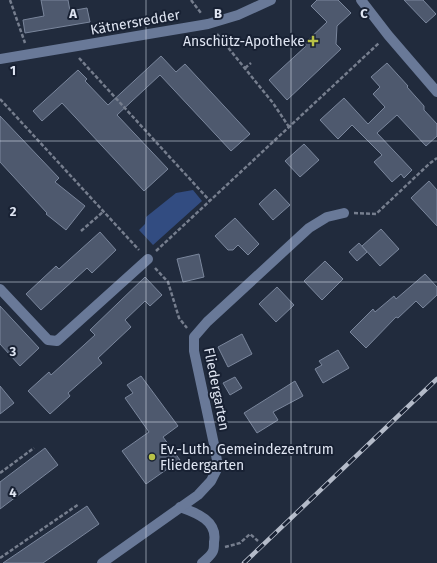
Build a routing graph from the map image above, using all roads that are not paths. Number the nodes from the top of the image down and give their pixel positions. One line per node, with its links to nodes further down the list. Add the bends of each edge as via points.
1 (271, 0): 3 (street, Kätnersredder, via 238,15 208,24)
2 (361, 0): 4 (street)
3 (0, 59)
4 (437, 92)
5 (344, 213): 8 (street, Fliedergarten, via 327,217 309,228 194,337 194,351 218,467 211,481)
6 (148, 259): 7 (street, via 57,341 48,340)
7 (0, 289)
8 (180, 507): 9 (street, Fliedergarten); 10 (street, via 198,513 214,530 213,551)
9 (102, 563)
10 (202, 563)

